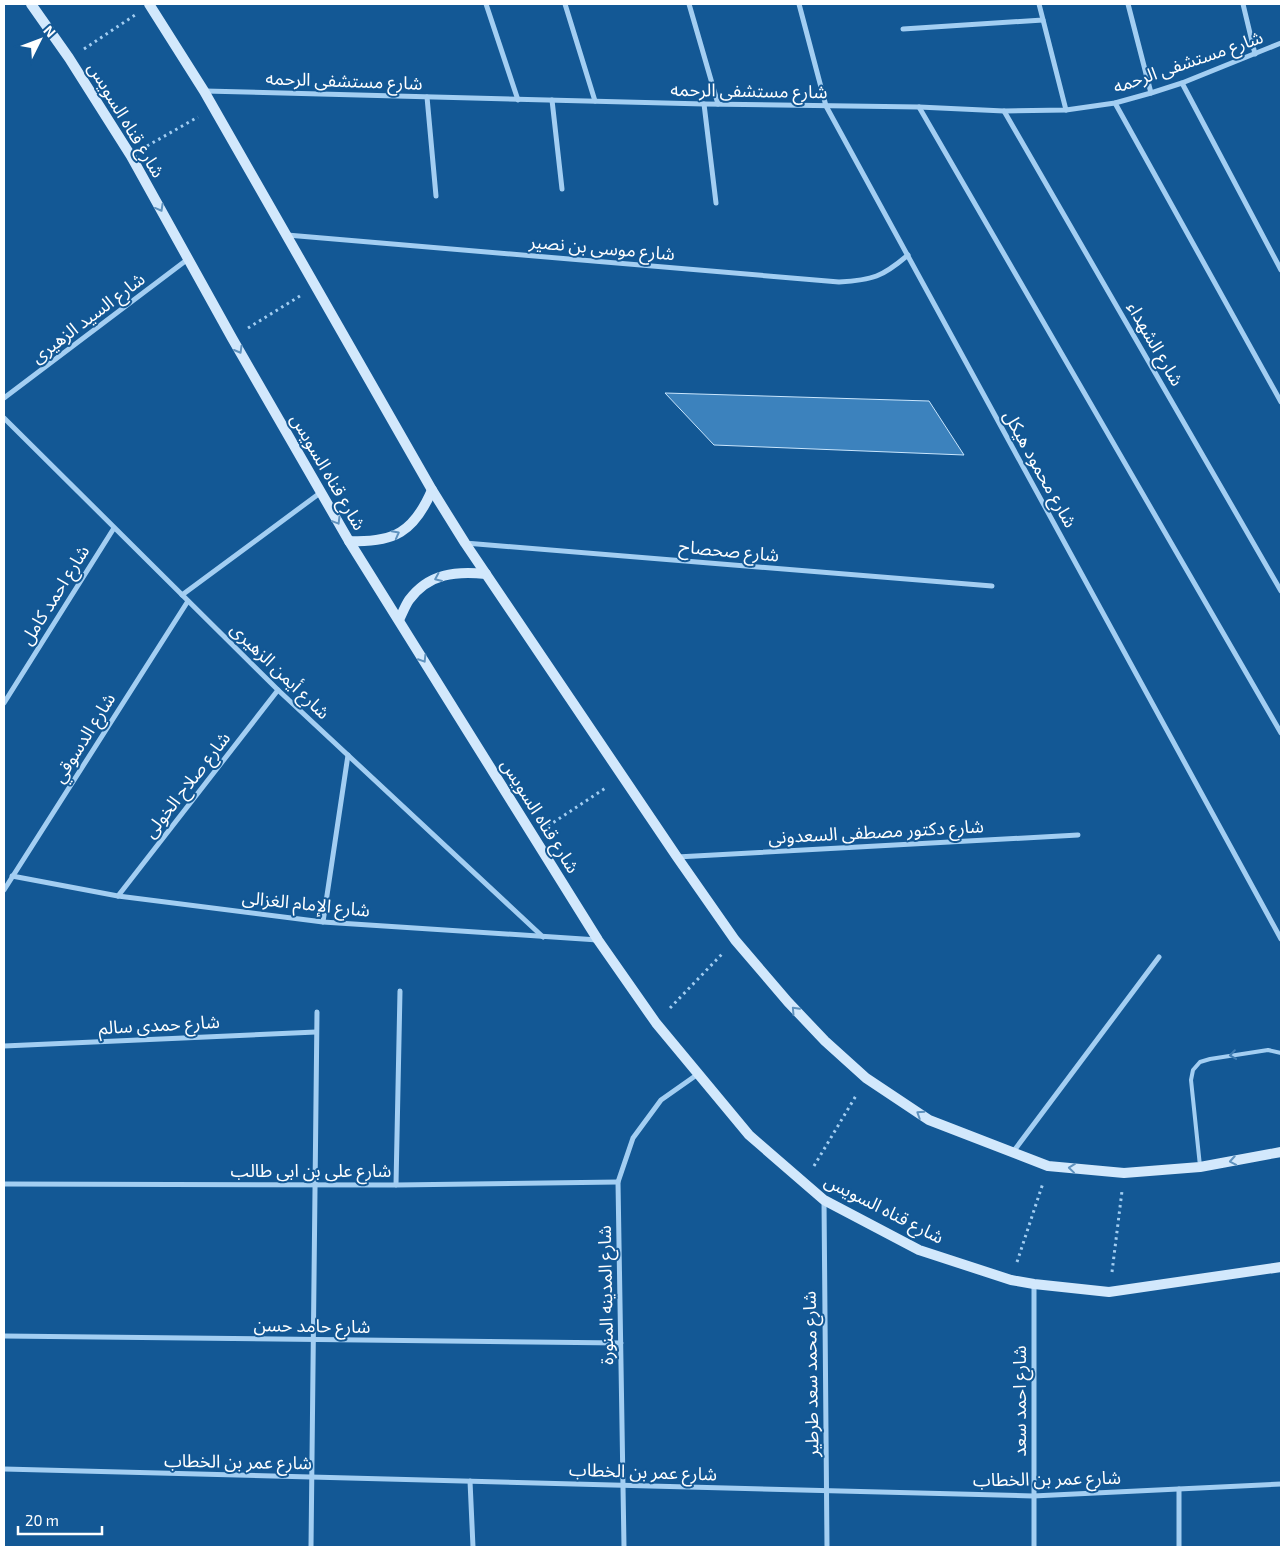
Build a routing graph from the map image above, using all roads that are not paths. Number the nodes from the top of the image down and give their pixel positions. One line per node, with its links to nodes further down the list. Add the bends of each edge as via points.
1 (31, 4): 33 (main road, شارع قناه السويس, one-way to 33, via 131,156)
2 (486, 4): 18 (street)
3 (564, 4): 20 (street)
4 (689, 4): 23 (street)
5 (799, 4): 24 (street, شارع محمود هيكل)
6 (1039, 4): 10 (street)
7 (1128, 4): 16 (street)
8 (1243, 4): 13 (street)
9 (150, 5): 15 (main road)
10 (1043, 20): 11 (street); 26 (street)
11 (903, 29)
12 (1280, 46): 13 (street, شارع مستشفى الرحمه)
13 (1255, 54): 14 (street, شارع مستشفى الرحمه)
14 (1182, 83): 16 (street, شارع مستشفى الرحمه); 34 (street)
15 (204, 91): 17 (street, شارع مستشفى الرحمه); 31 (main road)
16 (1150, 93): 21 (street, شارع مستشفى الرحمه)
17 (427, 97): 18 (street, شارع مستشفى الرحمه); 29 (street)
18 (518, 100): 19 (street, شارع مستشفى الرحمه)
19 (552, 100): 20 (street, شارع مستشفى الرحمه); 28 (street)
20 (595, 101): 22 (street, شارع مستشفى الرحمه)
21 (1115, 103): 26 (street, شارع مستشفى الرحمه); 36 (street)
22 (704, 104): 23 (street, شارع مستشفى الرحمه); 30 (street)
23 (718, 104): 24 (street, شارع مستشفى الرحمه)
24 (826, 106): 25 (street, شارع مستشفى الرحمه); 32 (street, شارع محمود هيكل)
25 (919, 107): 27 (street, شارع مستشفى الرحمه); 51 (street)
26 (1066, 110): 27 (street, شارع مستشفى الرحمه)
27 (1004, 111): 45 (street, شارع الشهداء)
28 (562, 189)
29 (436, 196)
30 (716, 203)
31 (286, 235): 32 (street, شارع موسى بن نصير, via 839,282 864,281 888,272); 38 (main road)
32 (908, 255): 60 (street, شارع محمود هيكل)
33 (188, 259): 35 (street, شارع السيد الزهيرى); 39 (main road, شارع قناه السويس, one-way to 39)
34 (1281, 270)
35 (4, 398)
36 (1281, 402)
37 (4, 418): 40 (street, شارع أيمن الزهيرى)
38 (432, 490): 41 (main road, one-way to 38, via 372,542 392,537 420,514); 42 (main road)
39 (320, 493): 41 (main road, شارع قناه السويس, one-way to 41); 46 (street)
40 (114, 528): 46 (street, شارع أيمن الزهيرى); 50 (street, شارع احمد كامل)
41 (349, 541): 48 (main road, شارع قناه السويس)
42 (464, 543): 43 (main road); 44 (street, شارع صحصاح)
43 (486, 574): 48 (main road, one-way to 48, via 464,572 443,575 424,585 409,600); 54 (main road)
44 (992, 586)
45 (1281, 591)
46 (182, 595): 47 (street, شارع أيمن الزهيرى)
47 (188, 601): 49 (street, شارع أيمن الزهيرى); 55 (street, شارع الدسوقي)
48 (398, 620): 61 (main road, شارع قناه السويس, one-way to 61)
49 (278, 690): 52 (street, شارع أيمن الزهيرى); 57 (street, شارع صلاح الخولى)
50 (4, 702)
51 (1281, 733)
52 (348, 755): 58 (street); 59 (street, شارع أيمن الزهيرى)
53 (1078, 835): 54 (street, شارع دكتور مصطفى السعدونى)
54 (677, 857): 70 (main road, one-way to 54, via 929,1120 866,1078 788,1002 735,940)
55 (12, 876): 56 (street, شارع الدسوقي); 57 (street, شارع الإمام الغزالى)
56 (4, 890)
57 (118, 896): 58 (street, شارع الإمام الغزالى)
58 (323, 922): 59 (street, شارع الإمام الغزالى)
59 (543, 937): 61 (street, شارع الإمام الغزالى)
60 (1281, 939)
61 (598, 940): 68 (main road, شارع قناه السويس, via 656,1023)
62 (1159, 957): 70 (street)
63 (400, 991): 75 (street)
64 (317, 1012): 65 (street)
65 (316, 1032): 66 (street, شارع حمدى سالم); 74 (street)
66 (4, 1046)
67 (1281, 1053): 71 (lane, one-way to 71, via 1268,1050 1210,1058 1193,1070 1191,1080)
68 (699, 1073): 72 (street, شارع المدينه المنورة, via 661,1100 633,1138); 76 (main road, شارع قناه السويس, via 749,1135)
69 (1281, 1152): 71 (main road, one-way to 71)
70 (1013, 1153): 71 (main road, one-way to 70, via 1124,1173 1048,1166)
71 (1200, 1167)
72 (618, 1182): 75 (street, شارع على بن ابى طالب); 81 (street, شارع المدينه المنورة)
73 (4, 1184): 74 (street, شارع على بن ابى طالب)
74 (315, 1185): 75 (street, شارع على بن ابى طالب); 80 (street)
75 (396, 1185)
76 (824, 1200): 78 (main road, شارع قناه السويس, via 919,1250 1011,1280); 88 (street, شارع محمد سعد طرطير)
77 (1281, 1267): 78 (main road, شارع قناه السويس, via 1109,1292)
78 (1034, 1284): 89 (street, شارع احمد سعد)
79 (4, 1336): 80 (street, شارع حامد حسن)
80 (313, 1339): 81 (street, شارع حامد حسن); 83 (street)
81 (621, 1343): 86 (street, شارع المدينه المنورة)
82 (4, 1469): 83 (street, شارع عمر بن الخطاب)
83 (311, 1477): 84 (street, شارع عمر بن الخطاب); 90 (street)
84 (470, 1481): 86 (street, شارع عمر بن الخطاب); 91 (street)
85 (1281, 1484): 87 (street, شارع عمر بن الخطاب)
86 (623, 1486): 88 (street, شارع عمر بن الخطاب); 92 (street, شارع المدينه المنورة)
87 (1179, 1489): 89 (street, شارع عمر بن الخطاب); 95 (street)
88 (826, 1491): 89 (street, شارع عمر بن الخطاب); 93 (street, شارع محمد سعد طرطير)
89 (1033, 1496): 94 (street, شارع احمد سعد)
90 (311, 1547)
91 (473, 1547)
92 (624, 1547)
93 (827, 1547)
94 (1034, 1547)
95 (1180, 1547)

